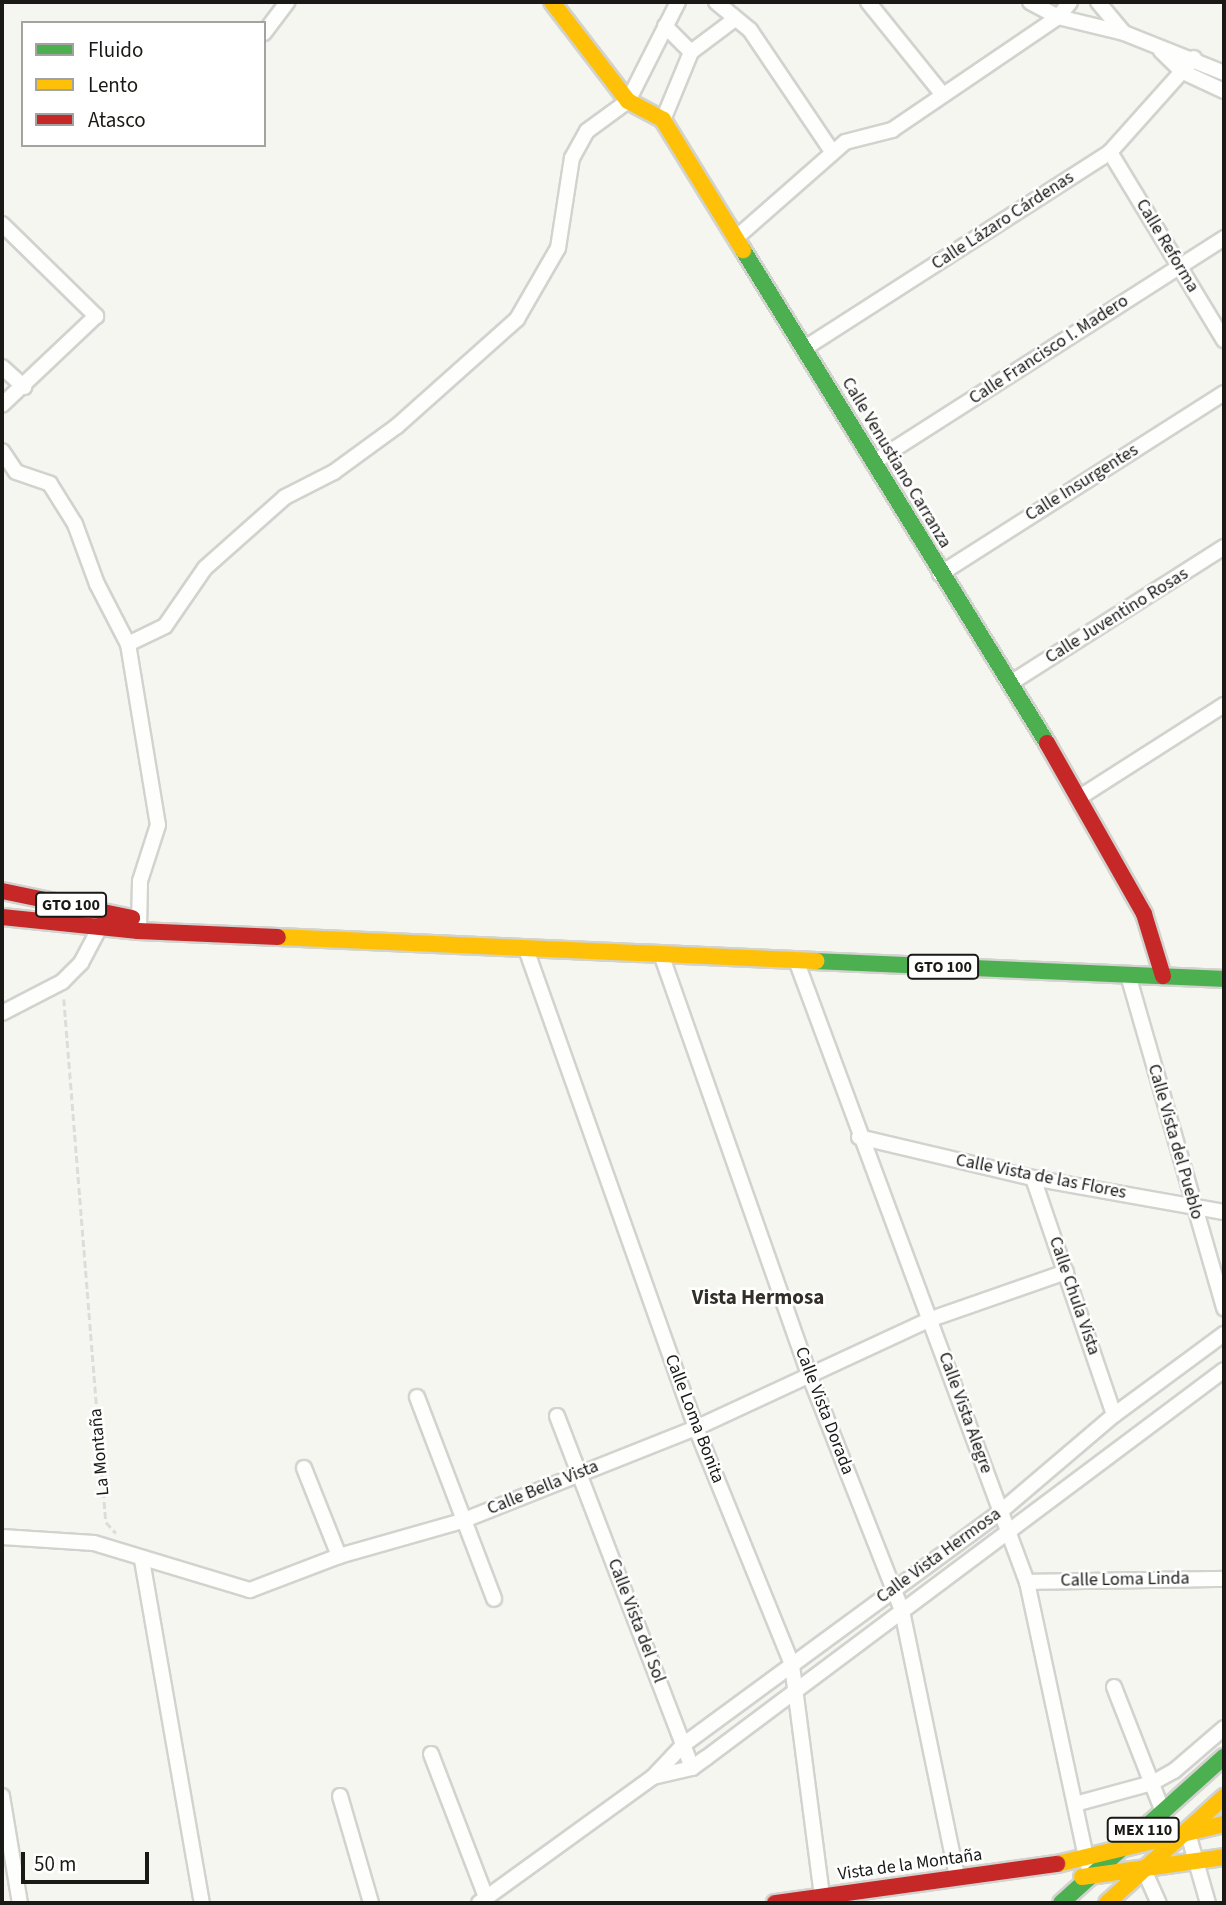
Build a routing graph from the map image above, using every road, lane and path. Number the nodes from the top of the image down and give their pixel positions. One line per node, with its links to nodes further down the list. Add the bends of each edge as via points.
1 (287, 2): 12 (street)
2 (552, 2): 21 (street, Calle Venustiano Carranza)
3 (678, 2): 11 (street)
4 (716, 2): 10 (street)
5 (868, 2): 20 (street)
6 (1030, 2): 9 (street)
7 (1070, 2): 9 (street)
8 (1098, 2): 13 (street)
9 (1058, 18): 13 (street); 20 (street)
10 (735, 19): 15 (street); 24 (street, via 750,30)
11 (665, 26): 15 (street); 21 (street)
12 (266, 30)
13 (1124, 33): 14 (street)
14 (1161, 51): 16 (street); 17 (street)
15 (691, 52): 22 (street)
16 (1194, 58): 17 (street, Calle Lázaro Cárdenas); 18 (street)
17 (1183, 72): 19 (street); 23 (street, Calle Lázaro Cárdenas)
18 (1224, 73)
19 (1224, 91)
20 (943, 95): 24 (street, via 892,130 845,142)
21 (628, 101): 22 (street, Calle Venustiano Carranza); 39 (street, via 587,131 572,158 558,248 517,319 397,426 334,472 285,497 205,568 165,626)
22 (663, 120): 26 (street, Calle Venustiano Carranza)
23 (1110, 152): 28 (street, Calle Reforma); 30 (street, Calle Lázaro Cárdenas)
24 (833, 153): 26 (street)
25 (2, 224): 32 (street, via 96,316)
26 (737, 237): 30 (street, Calle Venustiano Carranza)
27 (1224, 238): 28 (street, Calle Francisco I. Madero)
28 (1180, 267): 29 (street, Calle Reforma); 36 (street, Calle Francisco I. Madero)
29 (1224, 340)
30 (805, 348): 36 (street, Calle Venustiano Carranza)
31 (2, 367): 32 (street)
32 (24, 387): 34 (street)
33 (1224, 393): 38 (street, Calle Insurgentes)
34 (2, 405)
35 (2, 451): 39 (street, via 16,472 50,484 75,524 97,584)
36 (874, 462): 38 (street, Calle Venustiano Carranza)
37 (1224, 547): 40 (street, Calle Juventino Rosas)
38 (940, 574): 40 (street, Calle Venustiano Carranza)
39 (128, 643): 45 (street, via 158,825 140,881)
40 (1009, 684): 42 (street, Calle Venustiano Carranza)
41 (1224, 705): 42 (street)
42 (1080, 797): 51 (street, Calle Venustiano Carranza, via 1144,914)
43 (2, 891): 45 (street, GTO 100)
44 (2, 917): 46 (street, GTO 100)
45 (139, 925): 46 (street, GTO 100); 47 (street, GTO 100)
46 (100, 927): 53 (street, via 81,963)
47 (526, 949): 48 (street, GTO 100); 68 (street, Calle Loma Bonita)
48 (661, 954): 49 (street, GTO 100); 64 (street, Calle Vista Dorada)
49 (796, 960): 50 (street, GTO 100); 55 (street, Calle Vista Alegre)
50 (1128, 975): 51 (street, GTO 100); 57 (street, Calle Vista del Pueblo)
51 (1163, 976): 52 (street, GTO 100)
52 (1224, 979)
53 (62, 982): 54 (street); 76 (path, La Montaña, via 106,1522)
54 (2, 1013)
55 (859, 1138): 56 (street, Calle Vista de las Flores); 61 (street, Calle Vista Alegre)
56 (1033, 1178): 57 (street, Calle Vista de las Flores); 59 (street, Calle Chula Vista)
57 (1194, 1206): 58 (street, Calle Vista de las Flores); 60 (street, Calle Vista del Pueblo)
58 (1224, 1212)
59 (1066, 1272): 61 (street, Calle Bella Vista); 66 (street, Calle Chula Vista)
60 (1224, 1308)
61 (931, 1319): 64 (street, Calle Bella Vista); 71 (street, Calle Vista Alegre)
62 (1224, 1334): 66 (street, Calle Vista Hermosa)
63 (1224, 1370): 73 (street, Calle Vista Hermosa)
64 (810, 1377): 68 (street, Calle Bella Vista); 79 (street, Calle Vista Dorada)
65 (417, 1397): 72 (street)
66 (1114, 1415): 71 (street, Calle Vista Hermosa)
67 (557, 1416): 70 (street, Calle Vista del Sol)
68 (696, 1428): 70 (street, Calle Bella Vista); 82 (street, Calle Loma Bonita)
69 (303, 1468): 75 (street)
70 (579, 1474): 72 (street, Calle Bella Vista); 86 (street, Calle Vista del Sol)
71 (1000, 1512): 73 (street, Calle Vista Alegre); 79 (street, Calle Vista Hermosa)
72 (462, 1521): 75 (street, Calle Bella Vista); 80 (street)
73 (1008, 1530): 78 (street, Calle Vista Alegre); 81 (street, Calle Vista Hermosa)
74 (2, 1537): 76 (street, Calle Bella Vista, via 94,1543)
75 (339, 1556): 76 (street, Calle Bella Vista, via 250,1590)
76 (142, 1560): 110 (street)
77 (1224, 1578): 78 (street, Calle Loma Linda)
78 (1027, 1582): 95 (street, Calle Vista Alegre)
79 (893, 1589): 81 (street, Calle Vista Dorada); 82 (street, Calle Vista Hermosa)
80 (494, 1599)
81 (902, 1611): 83 (street, Calle Vista Hermosa); 105 (street, Calle Vista Dorada)
82 (792, 1665): 83 (street, Calle Loma Bonita); 86 (street, Calle Vista Hermosa)
83 (797, 1687): 89 (street, Calle Vista Hermosa); 107 (street, Calle Loma Bonita)
84 (1114, 1687): 91 (street)
85 (1224, 1728): 91 (street, via 1174,1771)
86 (683, 1745): 89 (street, Calle Vista del Sol); 90 (street, Calle Vista Hermosa)
87 (430, 1754): 108 (street)
88 (1224, 1757): 96 (street, MEX 110)
89 (692, 1768): 90 (street, Calle Vista Hermosa)
90 (653, 1777): 108 (street, Calle Vista Hermosa)
91 (1152, 1783): 95 (street); 96 (street)
92 (2, 1796): 109 (street)
93 (340, 1797): 111 (street)
94 (1224, 1797): 98 (street, MEX 110)
95 (1075, 1804): 101 (street, Calle Vista Alegre)
96 (1163, 1812): 99 (street, MEX 110)
97 (1224, 1824): 98 (street, Vista de la Montaña)
98 (1187, 1830): 99 (street, Vista de la Montaña); 102 (street); 104 (street, MEX 110)
99 (1118, 1852): 101 (street, Vista de la Montaña); 106 (street, MEX 110)
100 (1224, 1857): 102 (street)
101 (1087, 1860): 103 (street, Vista de la Montaña); 106 (street, Calle Vista Alegre)
102 (1196, 1861): 104 (street); 116 (street)
103 (1051, 1866): 105 (street, Vista de la Montaña); 106 (street, Vista de la Montaña)
104 (1144, 1870): 106 (street); 114 (street, MEX 110); 115 (street)
105 (957, 1876): 107 (street, Vista de la Montaña)
106 (1088, 1879): 113 (street, MEX 110)
107 (822, 1897): 112 (street, Vista de la Montaña)
108 (483, 1900)
109 (20, 1903)
110 (202, 1903)
111 (371, 1903)
112 (775, 1903)
113 (1062, 1903)
114 (1107, 1903)
115 (1159, 1903)
116 (1208, 1903)

